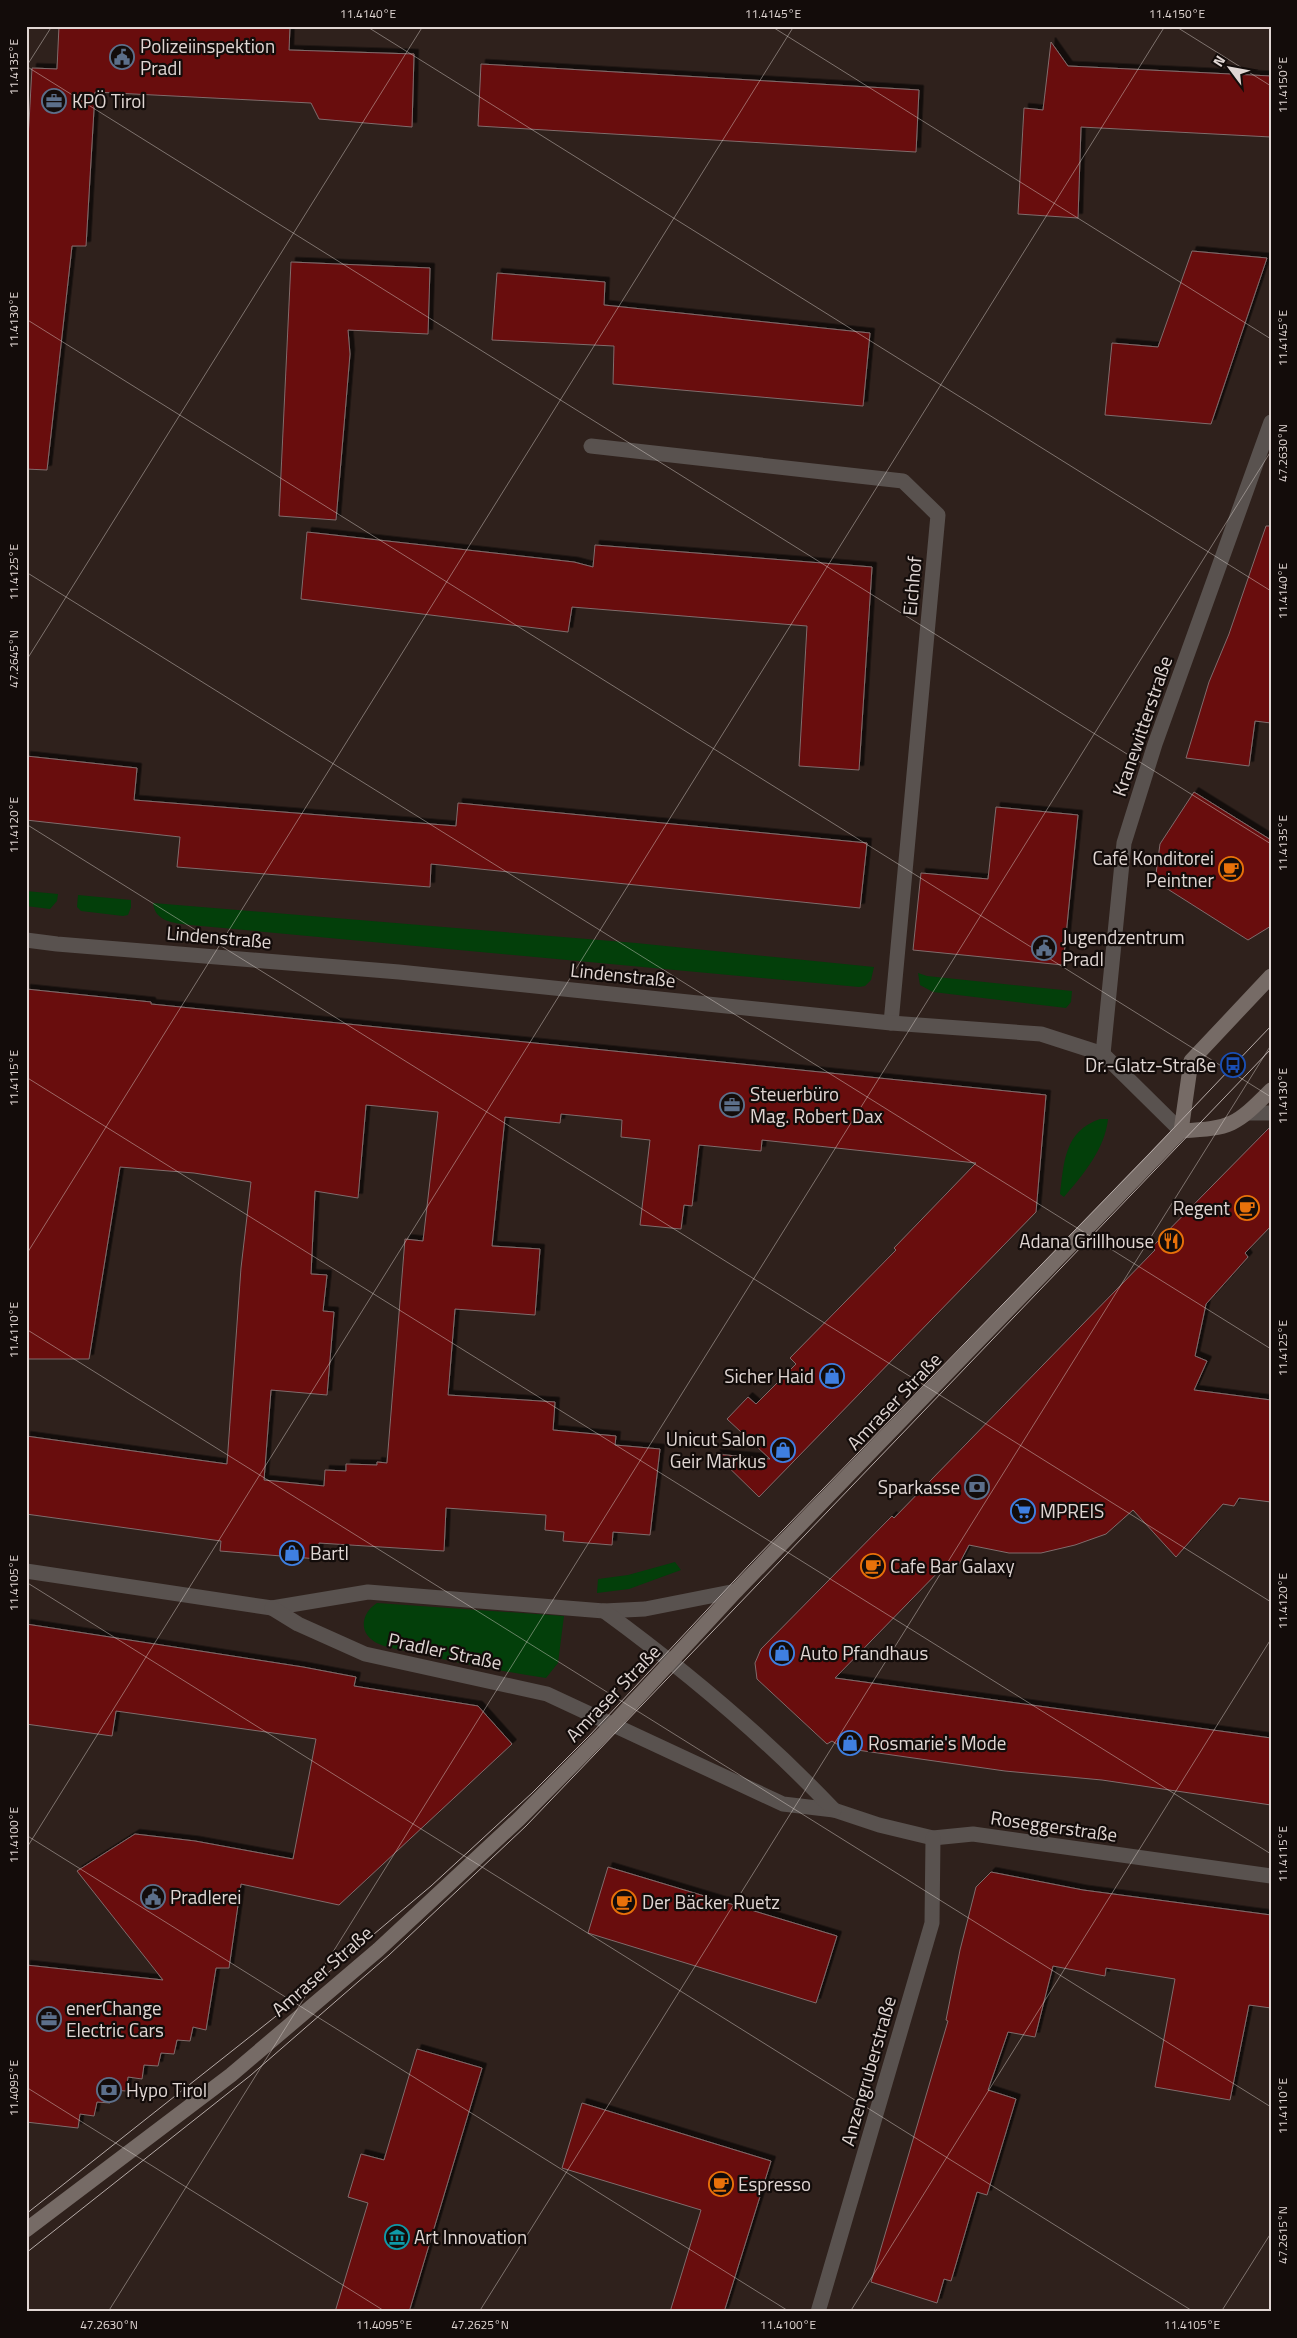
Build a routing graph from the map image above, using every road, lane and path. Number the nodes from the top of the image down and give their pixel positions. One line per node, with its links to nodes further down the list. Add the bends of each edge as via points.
1 (1271, 422): 6 (street, Kranewitterstraße, via 1155,744 1124,843)
2 (591, 446): 5 (street, Eichhof, via 904,481 938,515)
3 (26, 940): 5 (street, Lindenstraße, via 399,972)
4 (1271, 976): 10 (street, via 1191,1061)
5 (891, 1023): 6 (street, Lindenstraße, via 1041,1034)
6 (1103, 1054): 10 (street, Lindenstraße)
7 (1271, 1090): 8 (street)
8 (1248, 1113): 9 (street); 10 (street, via 1229,1126)
9 (1271, 1113)
10 (1181, 1132): 12 (street, Amraser Straße)
11 (26, 1571): 13 (street, Pradler Straße)
12 (736, 1591): 14 (street, Pradler Straße, via 645,1609); 15 (street, Amraser Straße)
13 (272, 1608): 14 (street, Pradler Straße, via 368,1592); 16 (street, Pradler Straße, via 298,1624 365,1654 547,1694)
14 (604, 1611): 15 (street)
15 (672, 1660): 16 (street, Amraser Straße); 17 (street, Roseggerstraße, via 798,1771)
16 (614, 1723): 17 (street, Roseggerstraße, via 783,1804); 20 (street, Amraser Straße, via 519,1819 370,1957 231,2075)
17 (834, 1810): 18 (street, Roseggerstraße)
18 (933, 1838): 19 (street, Roseggerstraße, via 973,1834); 21 (street, Anzengruberstraße, via 932,1923)
19 (1271, 1876)
20 (26, 2230)
21 (818, 2312)

